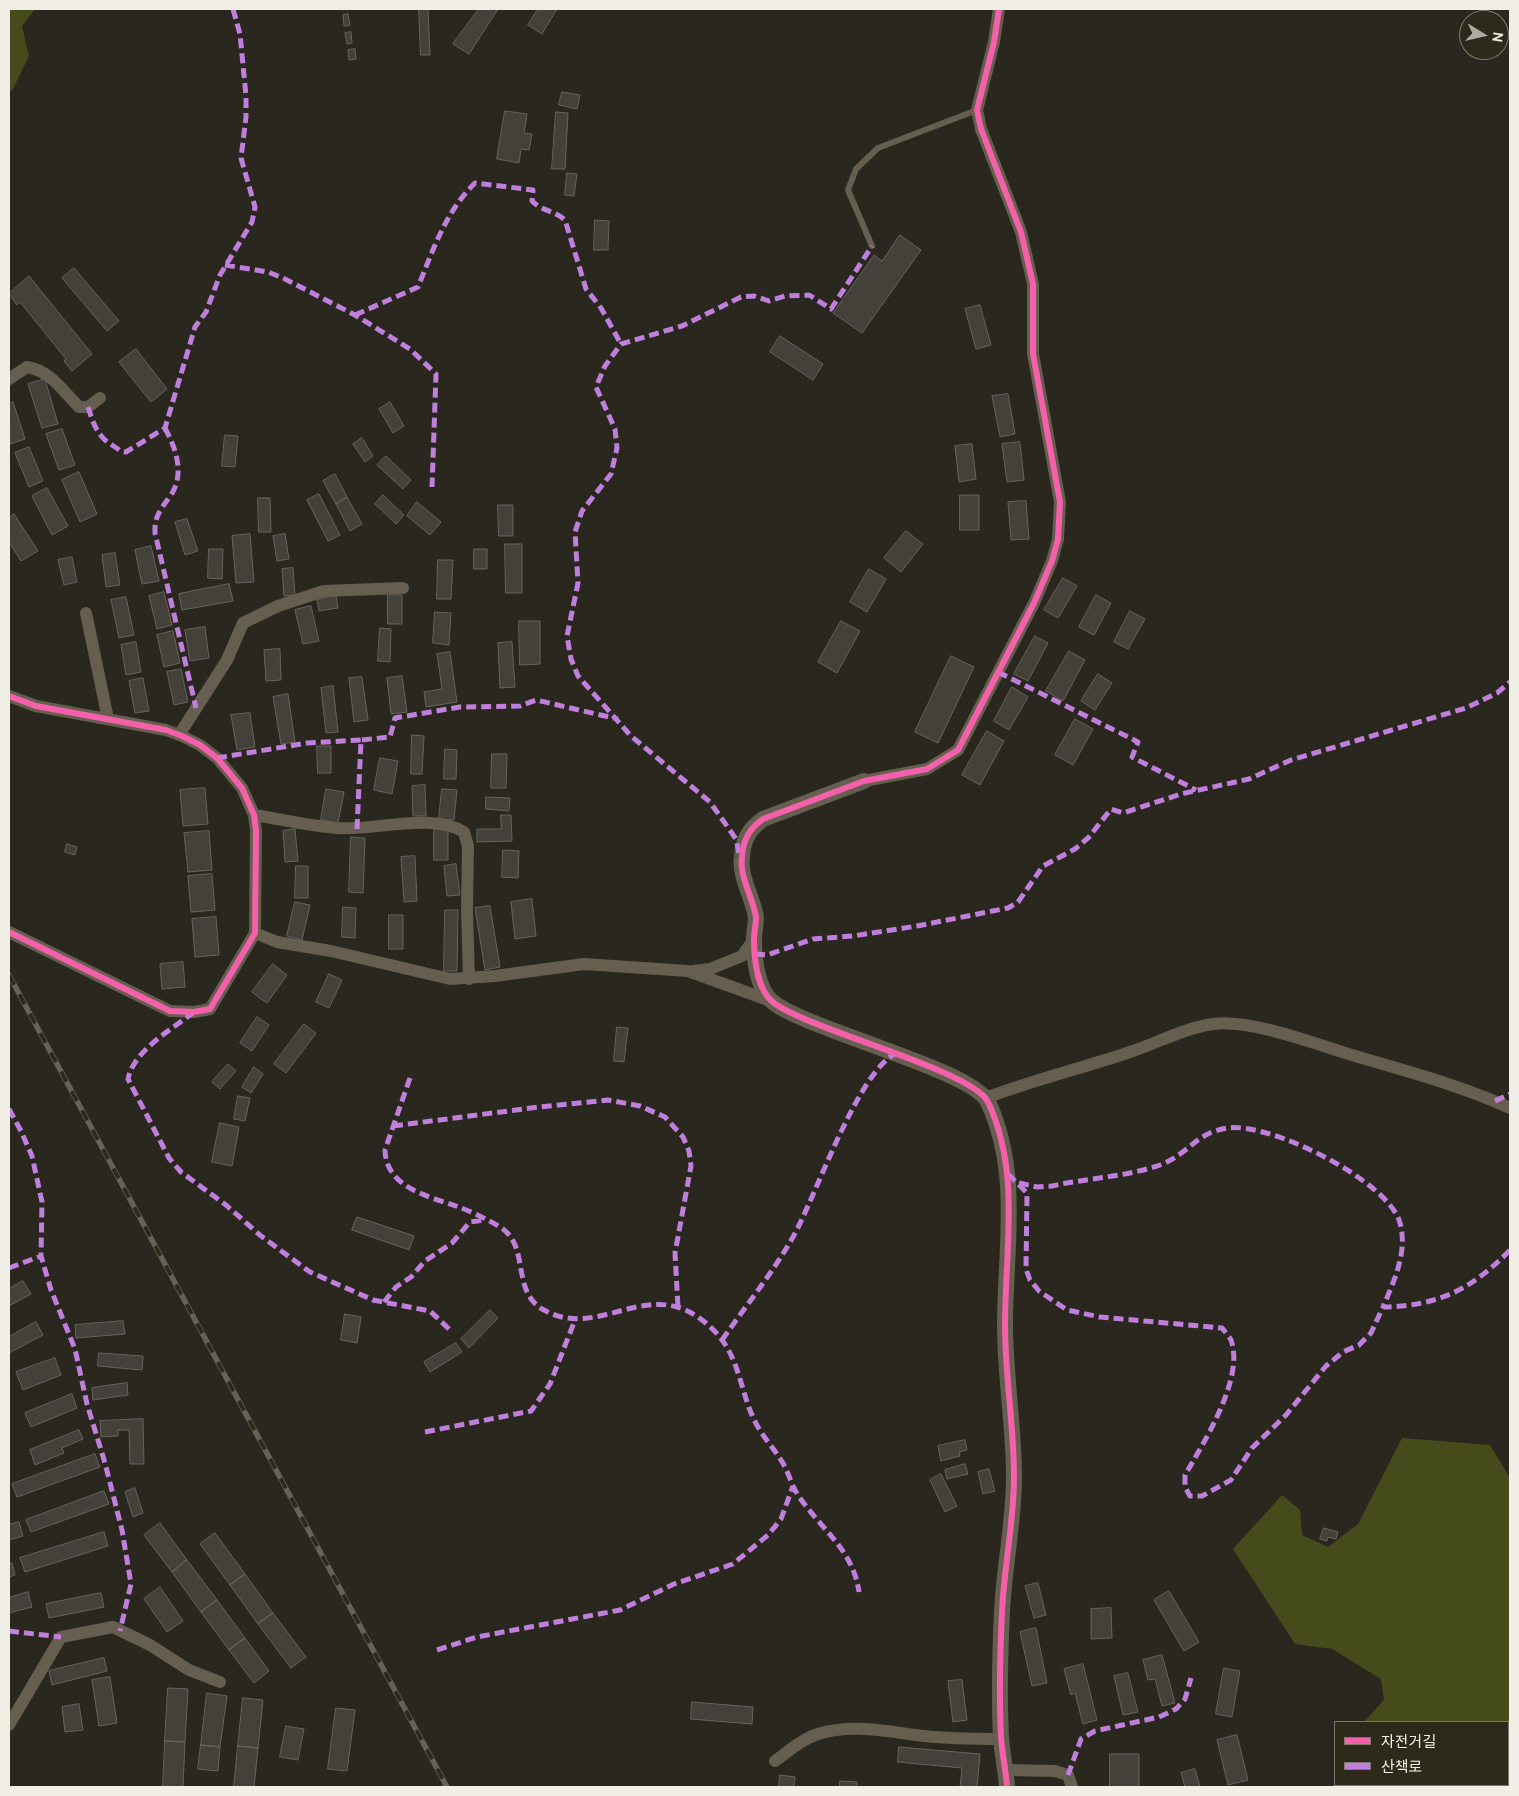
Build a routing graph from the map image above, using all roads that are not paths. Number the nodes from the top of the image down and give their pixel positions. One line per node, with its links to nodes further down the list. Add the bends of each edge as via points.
1 (999, 9): 2 (street)
2 (976, 110): 3 (lane, via 878,148 856,169 848,190); 11 (street, via 1021,232 1032,276 1035,312 1033,354 1060,502 1058,539 1034,603 958,750 927,769)
3 (872, 246)
4 (9, 379): 5 (street, via 27,367 40,369 79,407 88,407)
5 (100, 398)
6 (403, 588): 10 (street, via 324,591 278,606 243,623 227,660)
7 (86, 613): 9 (street)
8 (9, 696): 9 (street, via 36,706)
9 (108, 720): 10 (street)
10 (179, 735): 12 (street, via 200,745 223,764 242,788)
11 (864, 780): 15 (street, via 763,819 750,829 741,860 756,918)
12 (254, 815): 14 (street); 17 (street, via 357,829 434,823 464,832 468,846)
13 (9, 932): 14 (street, via 170,1011 182,1012 210,1009)
14 (256, 933): 17 (street, via 277,942 331,951 436,977)
15 (754, 939): 16 (street, via 742,956 710,969); 18 (street, via 760,978)
16 (688, 971): 17 (street, via 584,964); 18 (street)
17 (469, 979)
18 (771, 1001): 19 (street, via 809,1020 953,1077)
19 (986, 1098): 20 (street, via 1192,1029 1231,1024 1305,1041 1441,1082); 23 (street, via 1002,1140 1010,1206 1005,1352 1014,1482 1002,1611)
20 (1510, 1108)
21 (220, 1682): 22 (street, via 189,1670 150,1645 113,1627 61,1637)
22 (9, 1725)
23 (1001, 1739): 24 (street, via 838,1729 800,1742); 25 (street)
24 (776, 1760)
25 (1006, 1770): 26 (street); 27 (street, via 1068,1774)
26 (1007, 1787)
27 (1072, 1787)

